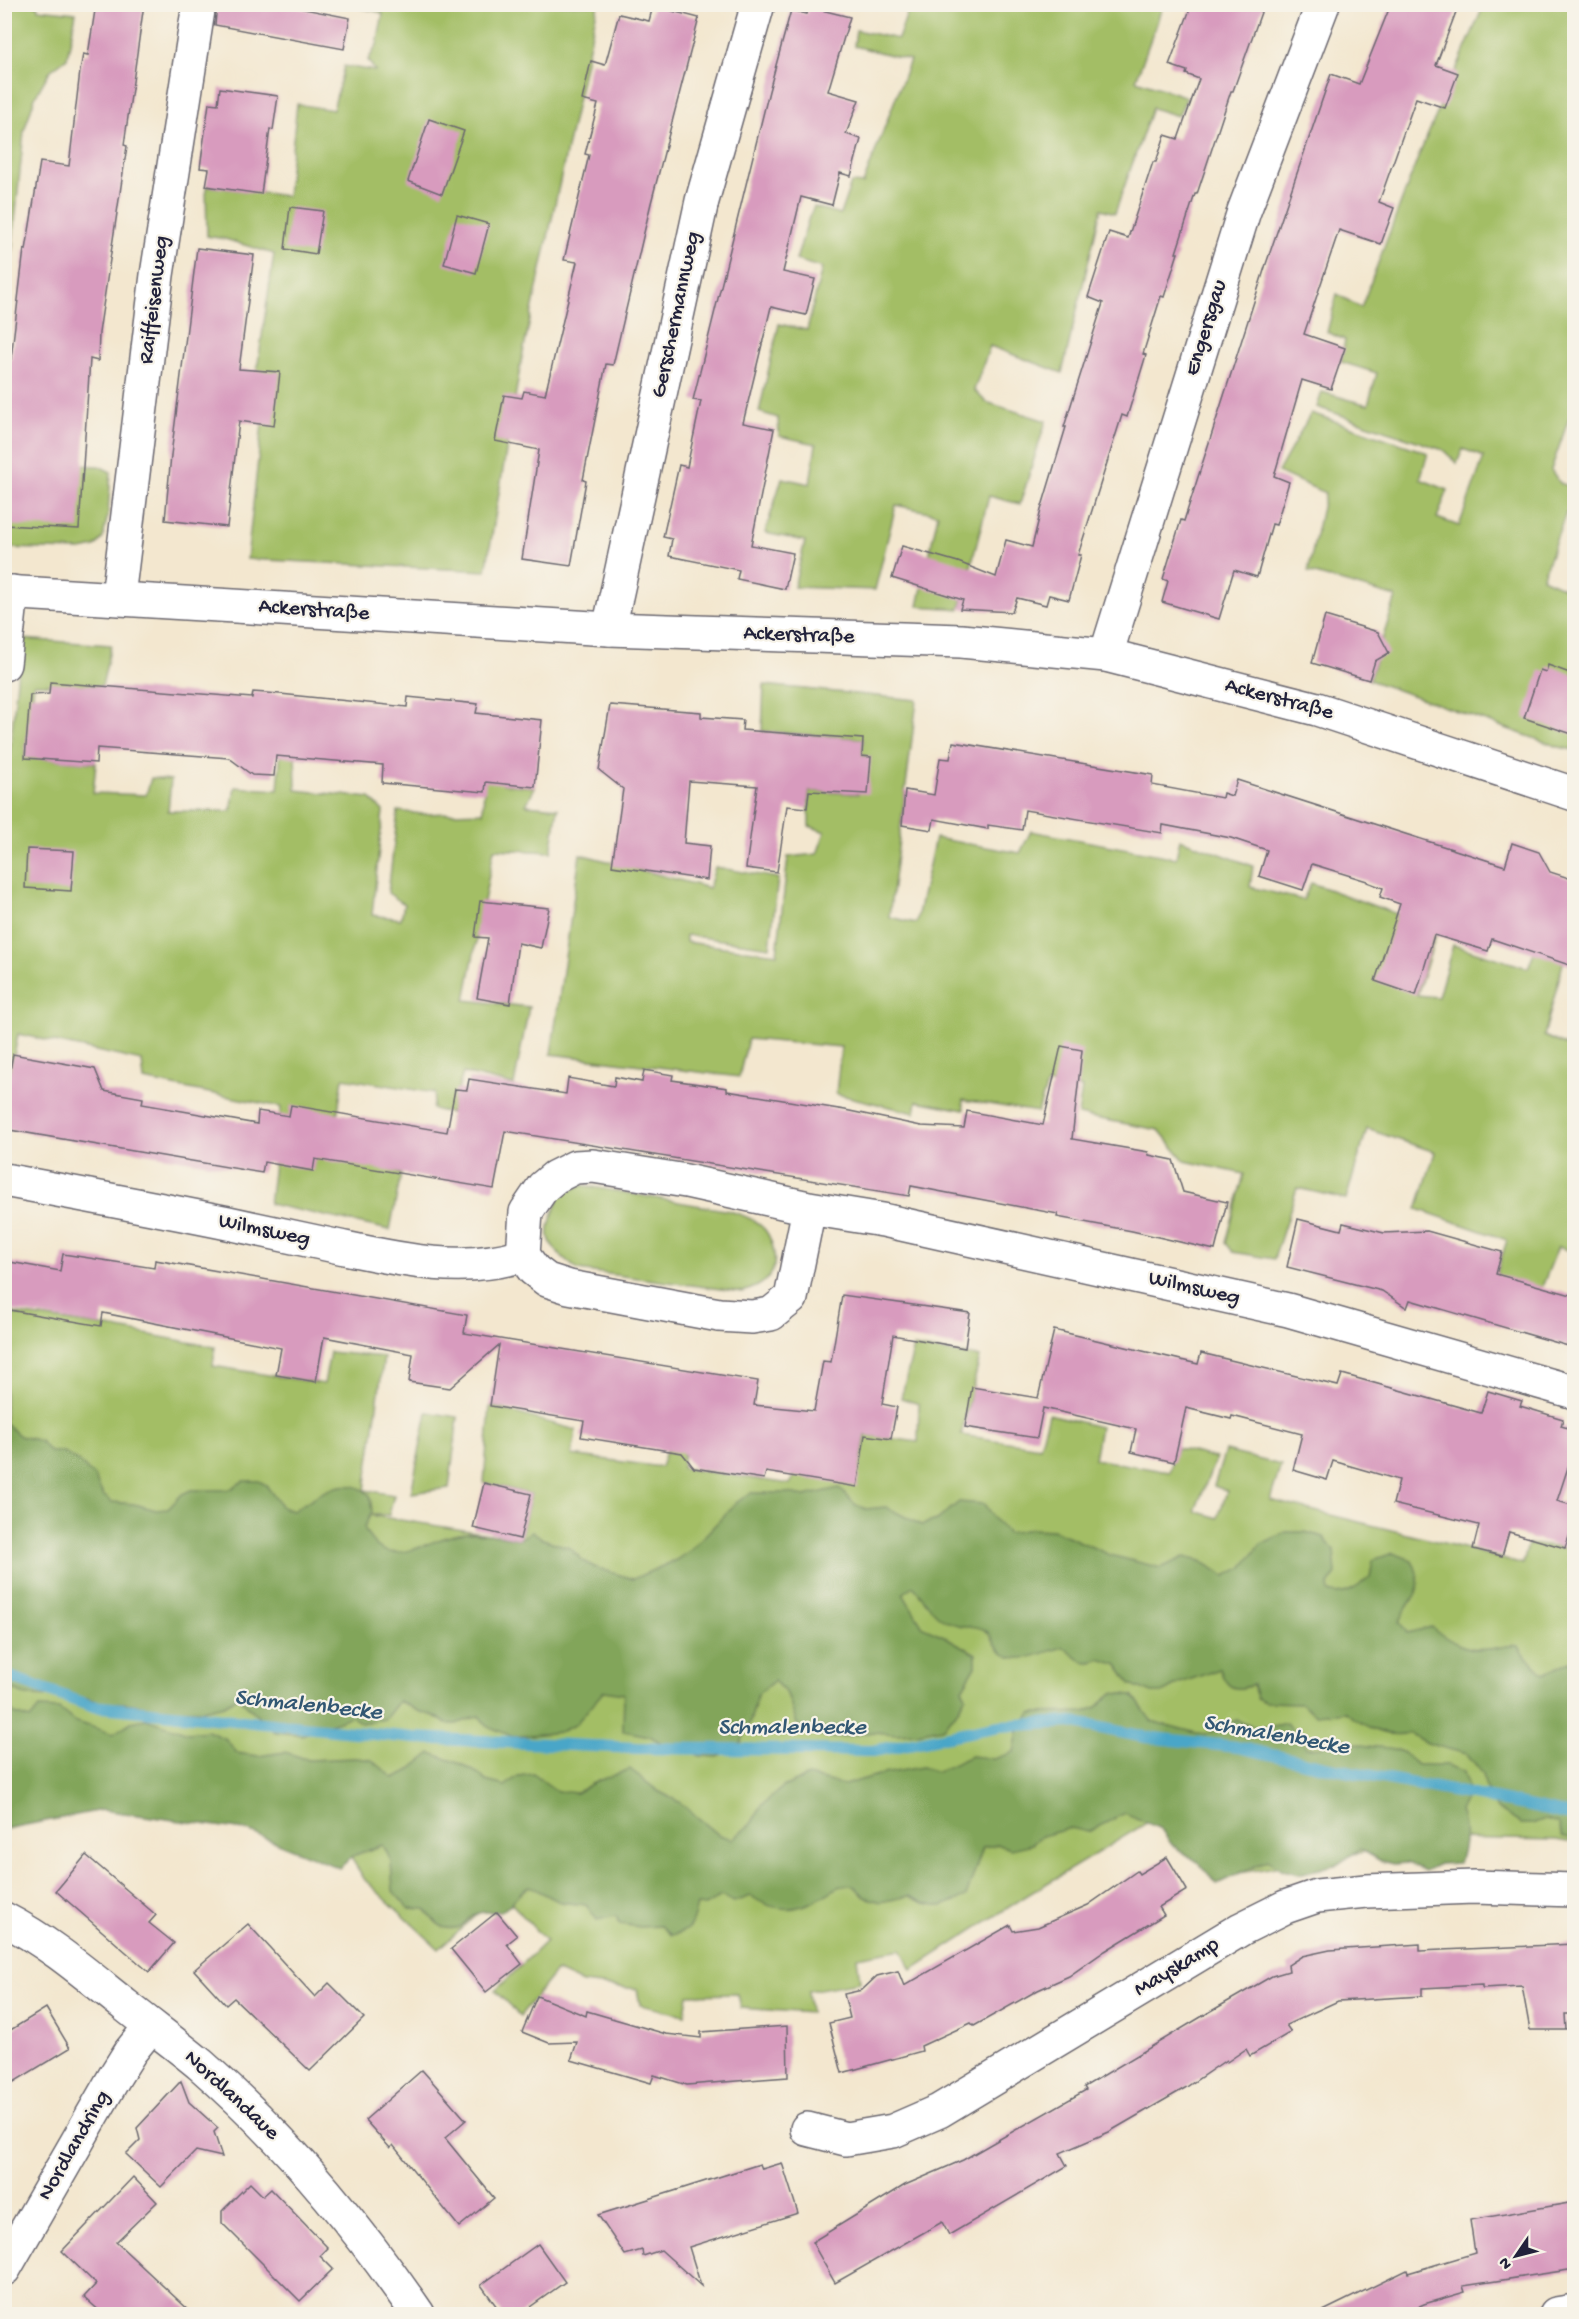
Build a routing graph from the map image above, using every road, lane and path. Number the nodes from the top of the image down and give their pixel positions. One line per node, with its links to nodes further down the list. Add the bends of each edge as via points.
1 (199, 4): 5 (street, Raiffeisenweg, via 157,275)
2 (758, 4): 6 (street, Gerschermannweg, via 702,201)
3 (1323, 4): 7 (street, Engersgau, via 1244,211)
4 (8, 592): 5 (street, Ackerstraße); 8 (street)
5 (118, 597): 6 (street, Ackerstraße)
6 (609, 629): 7 (street, Ackerstraße, via 961,641)
7 (1106, 656): 9 (street, Ackerstraße, via 1317,709)
8 (4, 664)
9 (1575, 794)
10 (4, 1180): 12 (street, Wilmsweg, via 440,1265 500,1263)
11 (809, 1208): 12 (street, Wilmsweg, via 686,1180 593,1166 575,1167 543,1187 526,1212); 12 (street, via 791,1298 771,1314 719,1315 569,1287 547,1280); 13 (street, Wilmsweg, via 883,1220 1288,1310)
12 (524, 1255)
13 (1575, 1392)
14 (1575, 1890): 17 (street, Mayskamp, via 1474,1887 1317,1896 1241,1929 930,2115 893,2132 846,2139)
15 (4, 1919): 16 (street, Nordlandaue, via 48,1945)
16 (151, 2026): 18 (street, Nordlandring, via 115,2076); 20 (street, Nordlandaue, via 222,2085 304,2168 361,2235)
17 (807, 2129)
18 (4, 2269)
19 (1575, 2311): 21 (street)
20 (418, 2314)
21 (1556, 2314)

